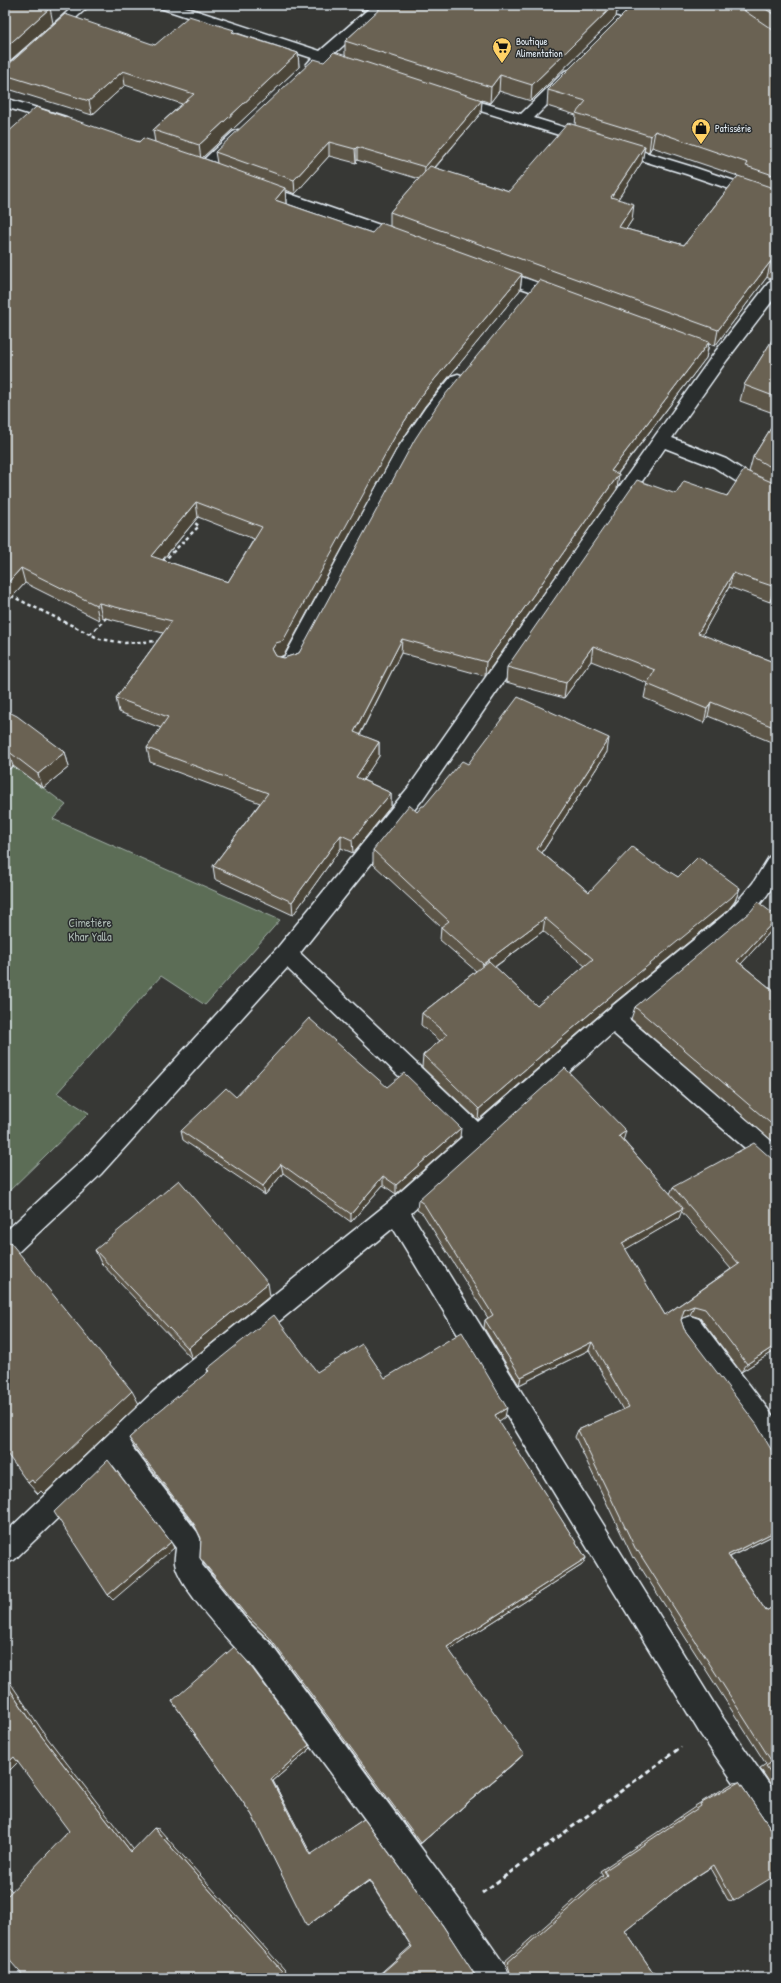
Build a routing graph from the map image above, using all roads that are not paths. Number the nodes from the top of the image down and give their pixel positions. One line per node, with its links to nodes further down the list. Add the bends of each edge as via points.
1 (83, 5): 13 (street)
2 (165, 5): 9 (street)
3 (381, 5): 9 (street)
4 (598, 5): 6 (street)
5 (740, 5): 8 (street, via 736,10 739,17)
6 (633, 10): 7 (street)
7 (617, 26)
8 (776, 42)
9 (321, 56): 11 (street); 12 (street)
10 (579, 64): 16 (street)
11 (304, 72)
12 (372, 72)
13 (5, 75)
14 (437, 93): 16 (street)
15 (5, 102): 17 (street)
16 (524, 119): 21 (street)
17 (76, 125)
18 (249, 125): 19 (street)
19 (204, 168)
20 (247, 184): 22 (street)
21 (776, 200)
22 (416, 244)
23 (475, 266): 25 (street, via 529,293)
24 (776, 285): 27 (street, via 714,353)
25 (572, 301)
26 (471, 365): 29 (street, via 432,411 406,451 292,661)
27 (661, 440): 28 (street, via 720,463 754,485); 31 (street, via 429,775)
28 (776, 494)
29 (285, 664)
30 (776, 863): 32 (street, via 760,889 737,917)
31 (286, 954): 33 (street); 36 (street, via 93,1166)
32 (613, 1019): 33 (street); 34 (street)
33 (478, 1137): 35 (street)
34 (776, 1160)
35 (396, 1211): 39 (street, via 163,1400); 41 (street, via 711,1725)
36 (5, 1248)
37 (690, 1328): 38 (street)
38 (776, 1441)
39 (114, 1445): 40 (street); 42 (street, via 188,1541 188,1563 193,1574 238,1632 260,1653 453,1914)
40 (5, 1551)
41 (776, 1819)
42 (495, 1978)

